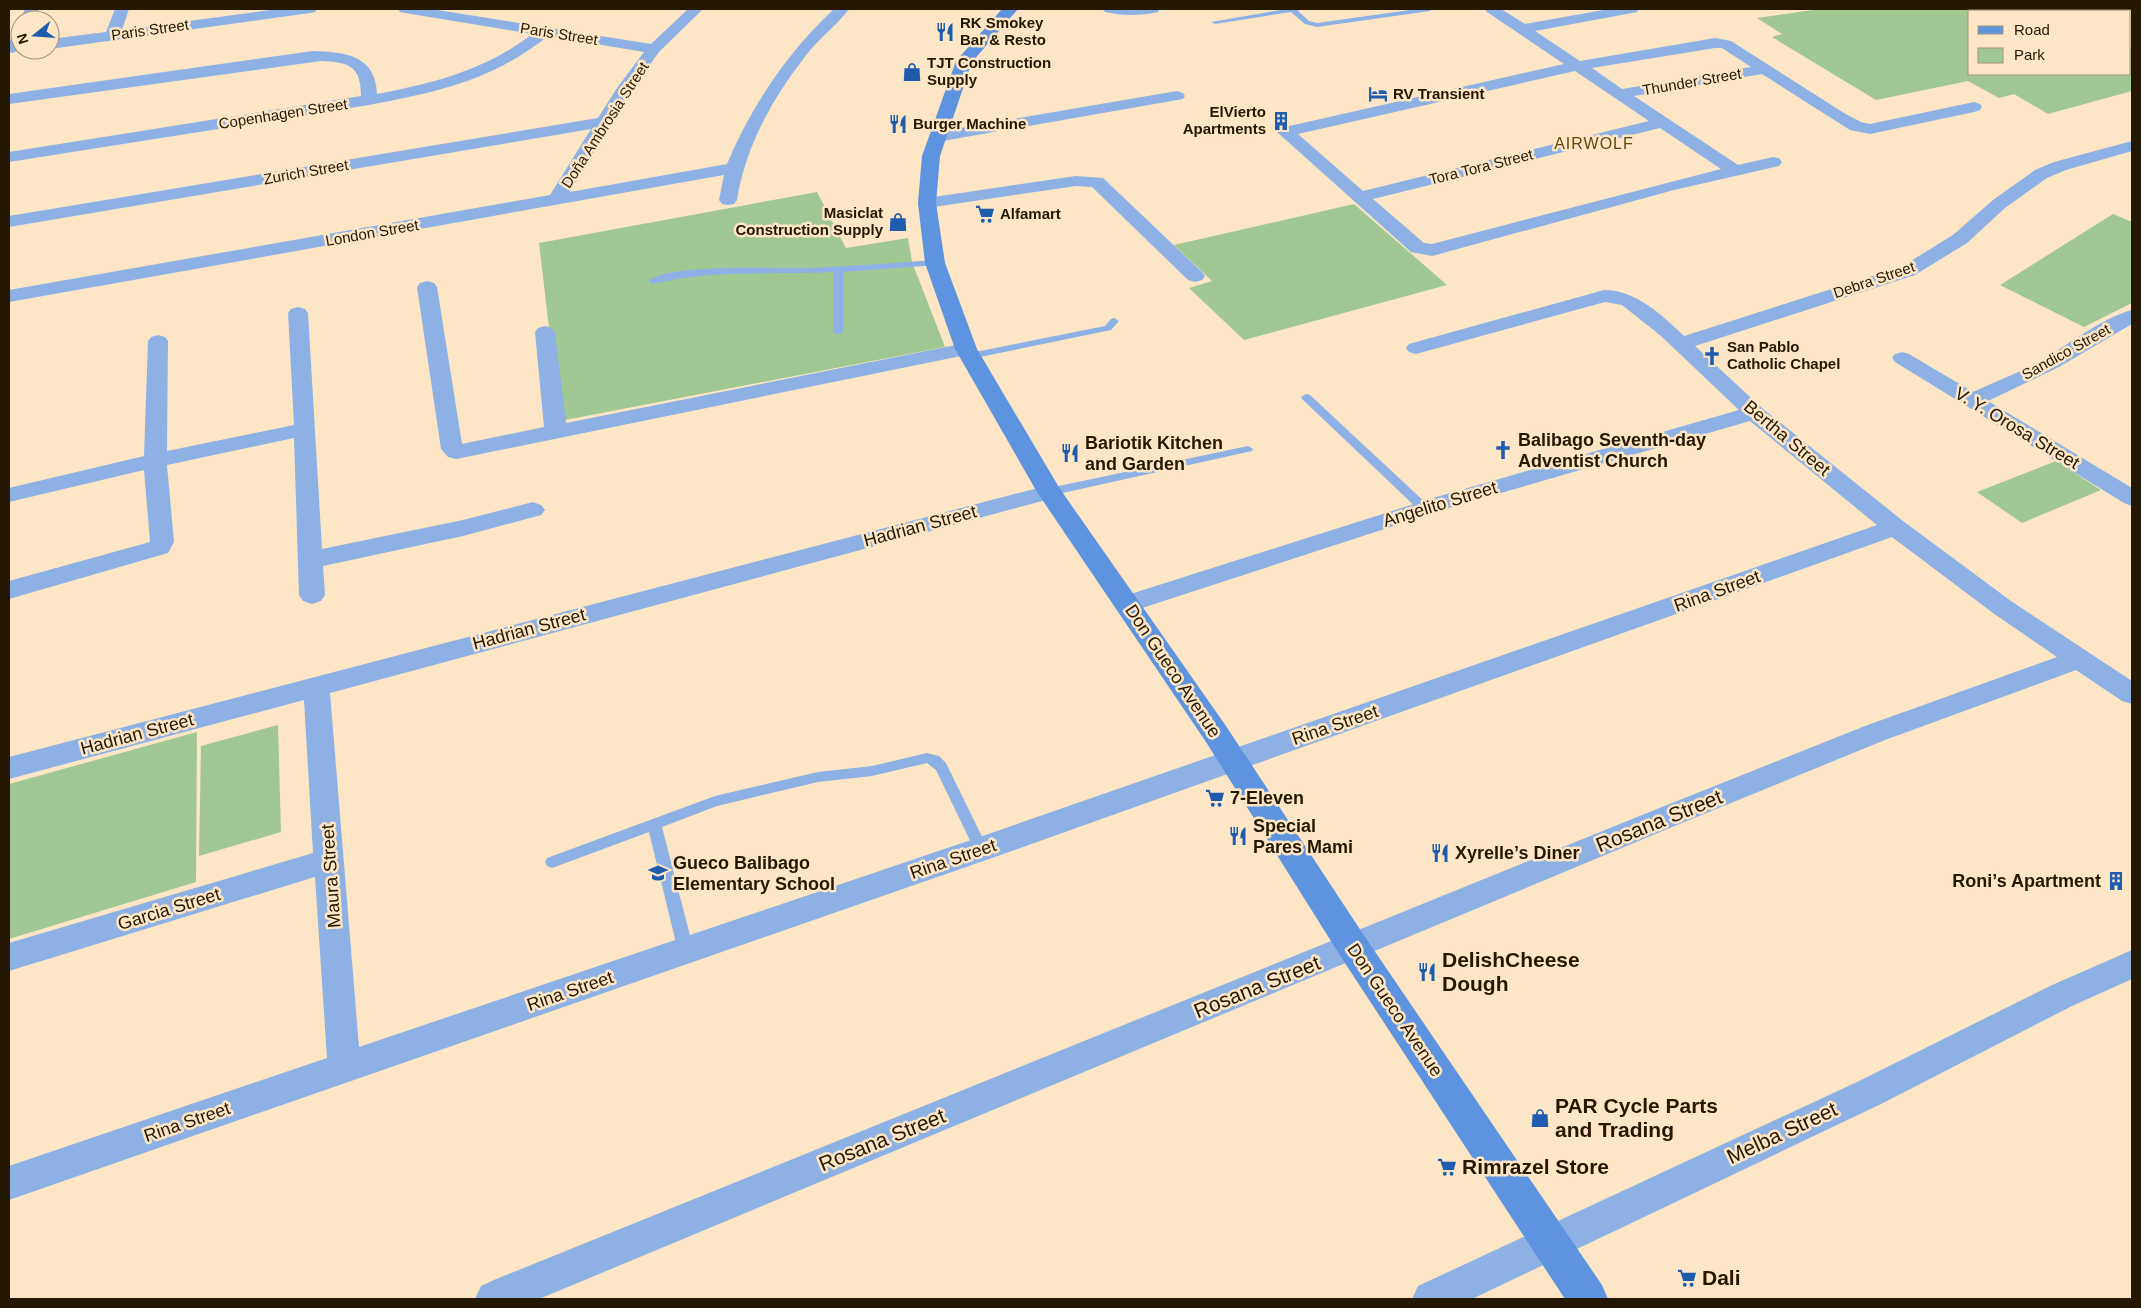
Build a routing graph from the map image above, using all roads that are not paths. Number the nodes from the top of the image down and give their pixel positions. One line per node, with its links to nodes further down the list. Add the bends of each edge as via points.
1 (122, 9): 20 (street)
2 (204, 9): 15 (street)
3 (310, 9): 17 (street, Paris Street)
4 (405, 9): 19 (street, Paris Street)
5 (696, 9): 22 (street, Doña Ambrosia Street)
6 (842, 9): 36 (street, via 787,70 755,121)
7 (1010, 9): 32 (main road, Don Gueco Avenue, via 964,61)
8 (1110, 9): 9 (street)
9 (1153, 9)
10 (1303, 9): 14 (lane)
11 (1430, 9): 14 (lane, via 1317,25 1307,24)
12 (1492, 9): 18 (street)
13 (1632, 9): 18 (street)
14 (1291, 10): 16 (lane)
15 (188, 13): 17 (street)
16 (1215, 22)
17 (163, 28): 20 (street, Paris Street)
18 (1522, 29): 23 (street)
19 (544, 32): 22 (street, Paris Street); 28 (street, Copenhagen Street, via 526,47 482,72 444,85)
20 (112, 36): 21 (street, Paris Street)
21 (60, 43)
22 (654, 49): 30 (street, Doña Ambrosia Street)
23 (1577, 66): 24 (street, via 1715,43 1726,44); 25 (street); 38 (street, via 1285,132)
24 (1764, 69): 25 (street, Thunder Street); 29 (street, via 1863,128)
25 (1619, 94): 31 (street)
26 (1177, 96): 32 (street)
27 (9, 99): 28 (street, via 313,56 335,56 356,62 368,78)
28 (369, 100): 34 (street, Copenhagen Street)
29 (1974, 106)
30 (603, 122): 39 (street, Doña Ambrosia Street); 42 (street, Zurich Street)
31 (1662, 123): 37 (street); 38 (street, Tora Tora Street)
32 (937, 137): 41 (main road, Don Gueco Avenue, via 931,156)
33 (2132, 146): 55 (street, Debra Street, via 2041,174 1960,239 1908,270)
34 (9, 157)
35 (1773, 162): 37 (street)
36 (734, 168): 39 (street, London Street); 40 (street)
37 (1734, 170): 38 (street, via 1432,250 1418,248)
38 (1359, 197)
39 (556, 200): 48 (street, London Street)
40 (728, 200)
41 (927, 203): 43 (main road, Don Gueco Avenue); 45 (street, via 1076,181 1097,182)
42 (9, 222)
43 (935, 263): 44 (lane); 57 (main road, Don Gueco Avenue)
44 (838, 268): 46 (lane, via 701,272 673,274); 53 (lane)
45 (1195, 276)
46 (653, 281)
47 (427, 287): 63 (street, via 452,449 465,451)
48 (9, 296)
49 (298, 313): 62 (street)
50 (2132, 316): 60 (street, Sandico Street, via 2052,363)
51 (1114, 322): 57 (lane, via 1108,328)
52 (545, 332): 63 (street)
53 (838, 332)
54 (158, 341): 65 (street)
55 (1679, 344): 56 (street, Bertha Street, via 1629,301 1604,296); 61 (street, Bertha Street)
56 (1416, 348)
57 (968, 353): 63 (street); 66 (main road, Don Gueco Avenue)
58 (1902, 358): 60 (street, V. Y. Orosa Street)
59 (1306, 397): 69 (lane)
60 (1973, 400): 68 (street, V. Y. Orosa Street)
61 (1754, 412): 69 (street, Angelito Street); 71 (street, Bertha Street)
62 (305, 429): 65 (street); 72 (street)
63 (556, 433)
64 (1248, 449): 66 (lane)
65 (155, 460): 67 (street); 73 (street, via 162,542 159,547)
66 (1049, 492): 75 (main road, Don Gueco Avenue); 77 (street, Hadrian Street)
67 (9, 496)
68 (2132, 498)
69 (1424, 508): 75 (street, Angelito Street)
70 (534, 510): 72 (street)
71 (1895, 527): 76 (street, Bertha Street); 79 (street, Rina Street)
72 (311, 560): 74 (street)
73 (9, 590)
74 (312, 595)
75 (1127, 604): 79 (main road, Don Gueco Avenue)
76 (2078, 659): 78 (street, Bertha Street); 85 (street, Rosana Street, via 1875,733)
77 (316, 685): 80 (street, Hadrian Street); 83 (street, Maura Street)
78 (2132, 694)
79 (1233, 760): 82 (street, Rina Street); 85 (main road, Don Gueco Avenue)
80 (9, 768)
81 (654, 824): 82 (lane, via 715,801 765,788 818,776 872,771 927,758 941,767); 84 (lane); 86 (lane)
82 (981, 849): 86 (street, Rina Street)
83 (330, 860): 87 (street, Garcia Street); 89 (street, Maura Street)
84 (552, 862)
85 (1353, 947): 91 (main road, Don Gueco Avenue); 92 (street, Rosana Street)
86 (686, 951): 89 (street, Rina Street)
87 (9, 957)
88 (2132, 964): 91 (street, Melba Street, via 2061,996 1869,1093)
89 (344, 1067): 90 (street, Rina Street)
90 (9, 1183)
91 (1549, 1242): 93 (street, Melba Street); 94 (main road, Don Gueco Avenue)
92 (494, 1299)
93 (1431, 1299)
94 (1588, 1299)

